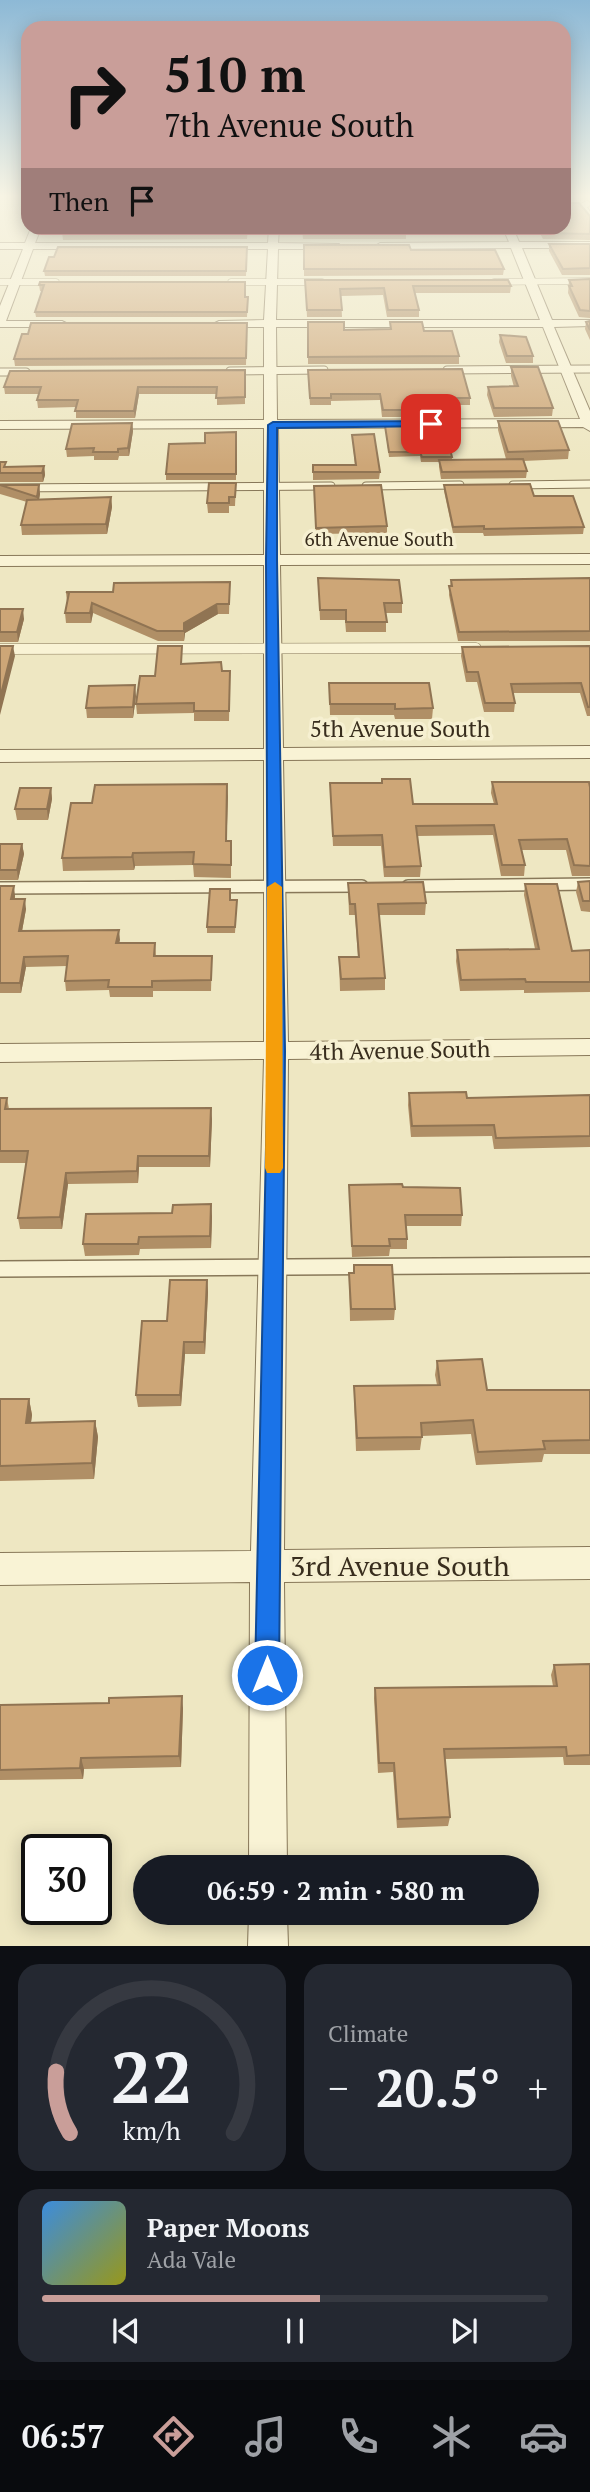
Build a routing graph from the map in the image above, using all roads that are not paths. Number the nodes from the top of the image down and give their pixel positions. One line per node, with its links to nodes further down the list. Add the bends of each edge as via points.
1 (14, 286): 4 (street)
2 (273, 286): 5 (street)
3 (532, 286): 6 (street)
4 (0, 322): 8 (street)
5 (270, 323): 6 (street); 9 (street); 15 (street)
6 (548, 323): 7 (street); 10 (street)
7 (590, 323)
8 (81, 324)
9 (203, 324)
10 (566, 369): 11 (lane); 13 (lane); 18 (street)
11 (590, 369)
12 (338, 370): 15 (lane)
13 (432, 370)
14 (217, 371): 15 (lane)
15 (271, 371): 20 (street)
16 (0, 372): 17 (lane)
17 (41, 372)
18 (589, 424): 20 (street)
19 (0, 425): 20 (street)
20 (273, 425): 24 (street)
21 (590, 484): 23 (lane)
22 (466, 485): 26 (lane)
23 (507, 485)
24 (272, 486): 25 (lane); 27 (lane); 29 (street)
25 (341, 486)
26 (355, 486)
27 (0, 488)
28 (590, 559): 29 (street, 6th Avenue South)
29 (271, 560): 30 (street, 6th Avenue South); 33 (street)
30 (0, 561)
31 (493, 648): 33 (lane)
32 (0, 649): 33 (lane)
33 (272, 649): 35 (street)
34 (590, 752): 35 (street, 5th Avenue South)
35 (273, 753): 36 (street, 5th Avenue South); 40 (street)
36 (0, 756)
37 (590, 884): 39 (lane)
38 (370, 886): 40 (lane)
39 (398, 886)
40 (275, 887): 41 (lane); 43 (street)
41 (0, 888)
42 (590, 1047): 43 (street, 4th Avenue South)
43 (276, 1051): 44 (street, 4th Avenue South); 46 (street)
44 (0, 1053)
45 (590, 1265): 46 (lane)
46 (272, 1266): 47 (lane); 49 (street)
47 (0, 1269)
48 (590, 1563): 49 (street, 3rd Avenue South)
49 (267, 1566): 50 (street, 3rd Avenue South); 51 (street)
50 (0, 1569)
51 (268, 1855)
52 (268, 1925): 53 (street)
53 (268, 1946)

